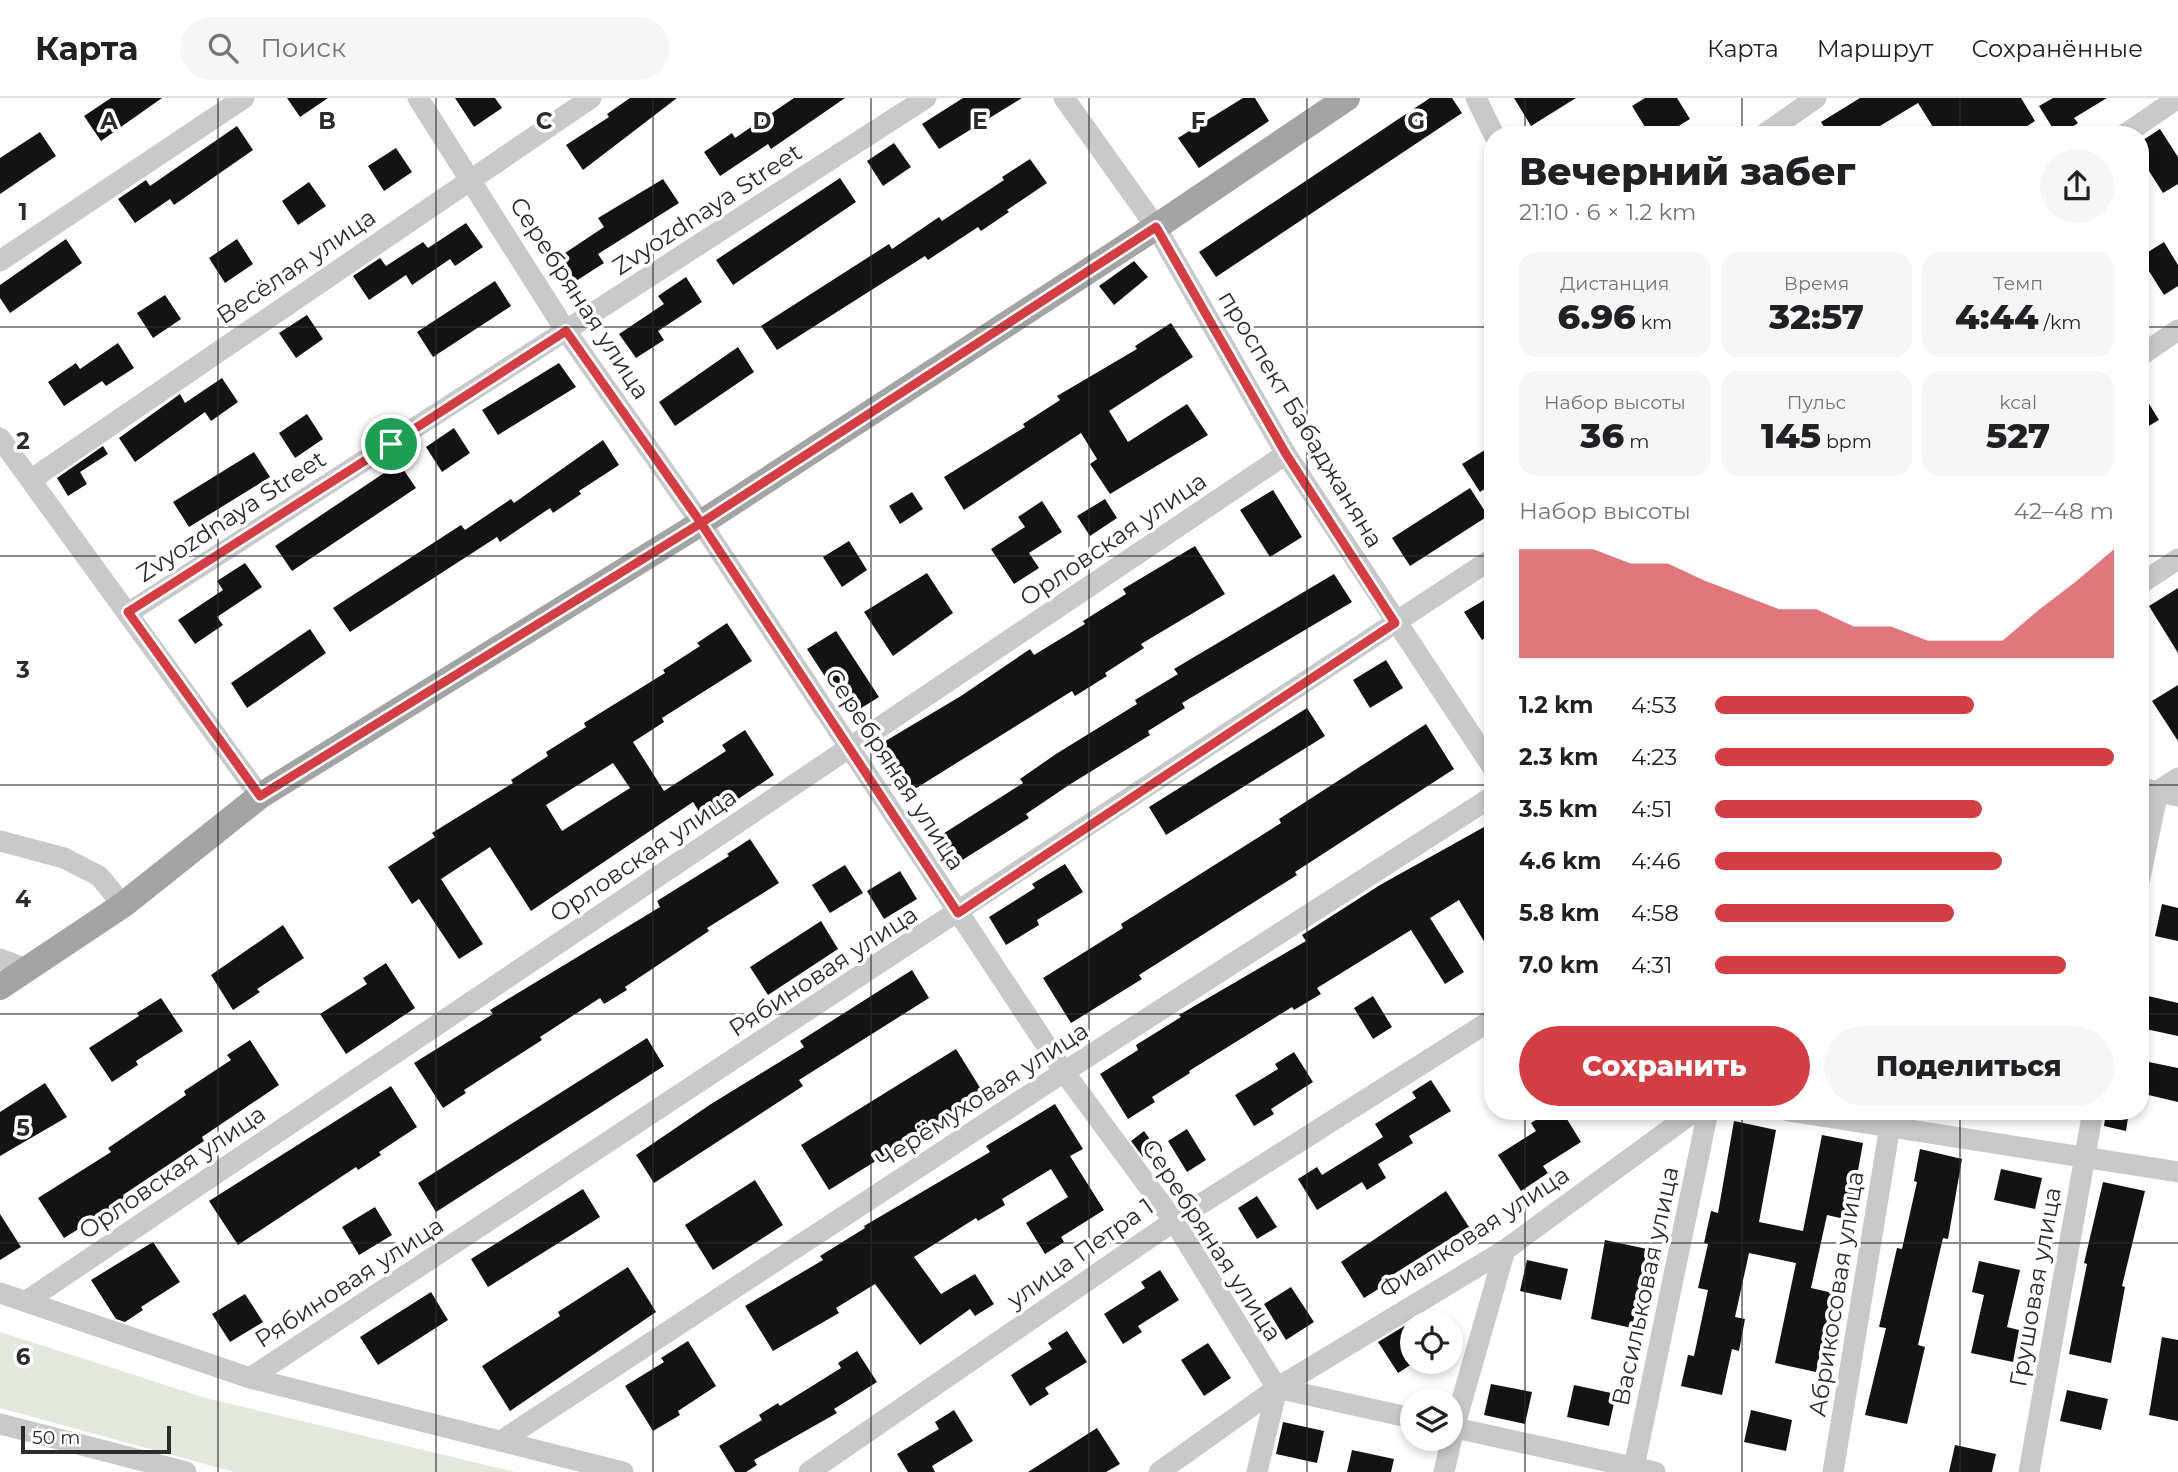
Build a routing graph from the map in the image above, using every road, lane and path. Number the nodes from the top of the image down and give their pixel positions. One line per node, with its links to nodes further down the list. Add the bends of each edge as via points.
1 (244, 98): 15 (street)
2 (418, 98): 13 (street, Серебряная улица)
3 (591, 98): 13 (street, Весёлая улица)
4 (926, 98): 17 (street, Zvyozdnaya Street)
5 (1064, 98): 14 (street, проспект Бабаджаняна)
6 (1347, 98): 14 (main road)
7 (1476, 98): 10 (street)
8 (1816, 98): 11 (street)
9 (2178, 98): 12 (street)
10 (1490, 126)
11 (1776, 126)
12 (2137, 126)
13 (470, 177): 17 (street, Серебряная улица); 21 (street, Весёлая улица)
14 (1156, 227): 20 (street, проспект Бабаджаняна); 22 (main road)
15 (0, 261)
16 (2178, 330): 18 (street)
17 (566, 331): 22 (street, Серебряная улица); 26 (street, Zvyozdnaya Street)
18 (2149, 350)
19 (0, 438): 21 (street)
20 (1286, 454): 27 (street, проспект Бабаджаняна); 28 (street, Орловская улица)
21 (32, 479): 26 (street)
22 (701, 523): 28 (street, Серебряная улица); 32 (main road)
23 (2178, 559): 25 (street)
24 (1484, 564): 27 (street, Рябиновая улица)
25 (2149, 578)
26 (128, 612): 32 (street)
27 (1395, 623): 29 (street, проспект Бабаджаняна); 37 (street, Рябиновая улица)
28 (850, 748): 37 (street, Серебряная улица); 53 (street, Орловская улица)
29 (1484, 755)
30 (2178, 778): 31 (street)
31 (2159, 792): 34 (street)
32 (260, 796): 36 (main road)
33 (1484, 802): 42 (street, Черёмуховая улица)
34 (2149, 837)
35 (0, 841): 36 (street, via 64,858 99,876)
36 (123, 905): 39 (main road)
37 (958, 913): 42 (street, Серебряная улица); 54 (street, Рябиновая улица)
38 (0, 960): 39 (street)
39 (27, 969): 40 (main road)
40 (0, 986)
41 (1484, 1025): 50 (street, улица Петра 1)
42 (1064, 1072): 50 (street, Серебряная улица); 60 (street, Черёмуховая улица)
43 (1683, 1120): 51 (street, Фиалковая улица)
44 (1705, 1120): 62 (street, Васильковая улица)
45 (1849, 1120): 47 (street)
46 (2092, 1120): 48 (street, Грушовая улица)
47 (1890, 1126): 48 (street); 69 (street, Абрикосовая улица)
48 (2084, 1156): 49 (street); 70 (street, Грушовая улица)
49 (2178, 1172)
50 (1174, 1221): 55 (street, Серебряная улица); 65 (street, улица Петра 1)
51 (1505, 1250): 55 (street, Фиалковая улица); 56 (street)
52 (0, 1293): 53 (street)
53 (28, 1300): 54 (street)
54 (250, 1378): 60 (street)
55 (1277, 1388): 57 (street); 66 (street, Фиалковая улица); 67 (street)
56 (1463, 1390)
57 (1400, 1415)
58 (0, 1424): 63 (street)
59 (1463, 1430): 62 (street)
60 (501, 1441): 64 (street)
61 (1448, 1451): 68 (street)
62 (1641, 1471)
63 (186, 1472)
64 (623, 1472)
65 (809, 1472)
66 (1158, 1472)
67 (1256, 1472)
68 (1444, 1472)
69 (1833, 1472)
70 (2029, 1472)

